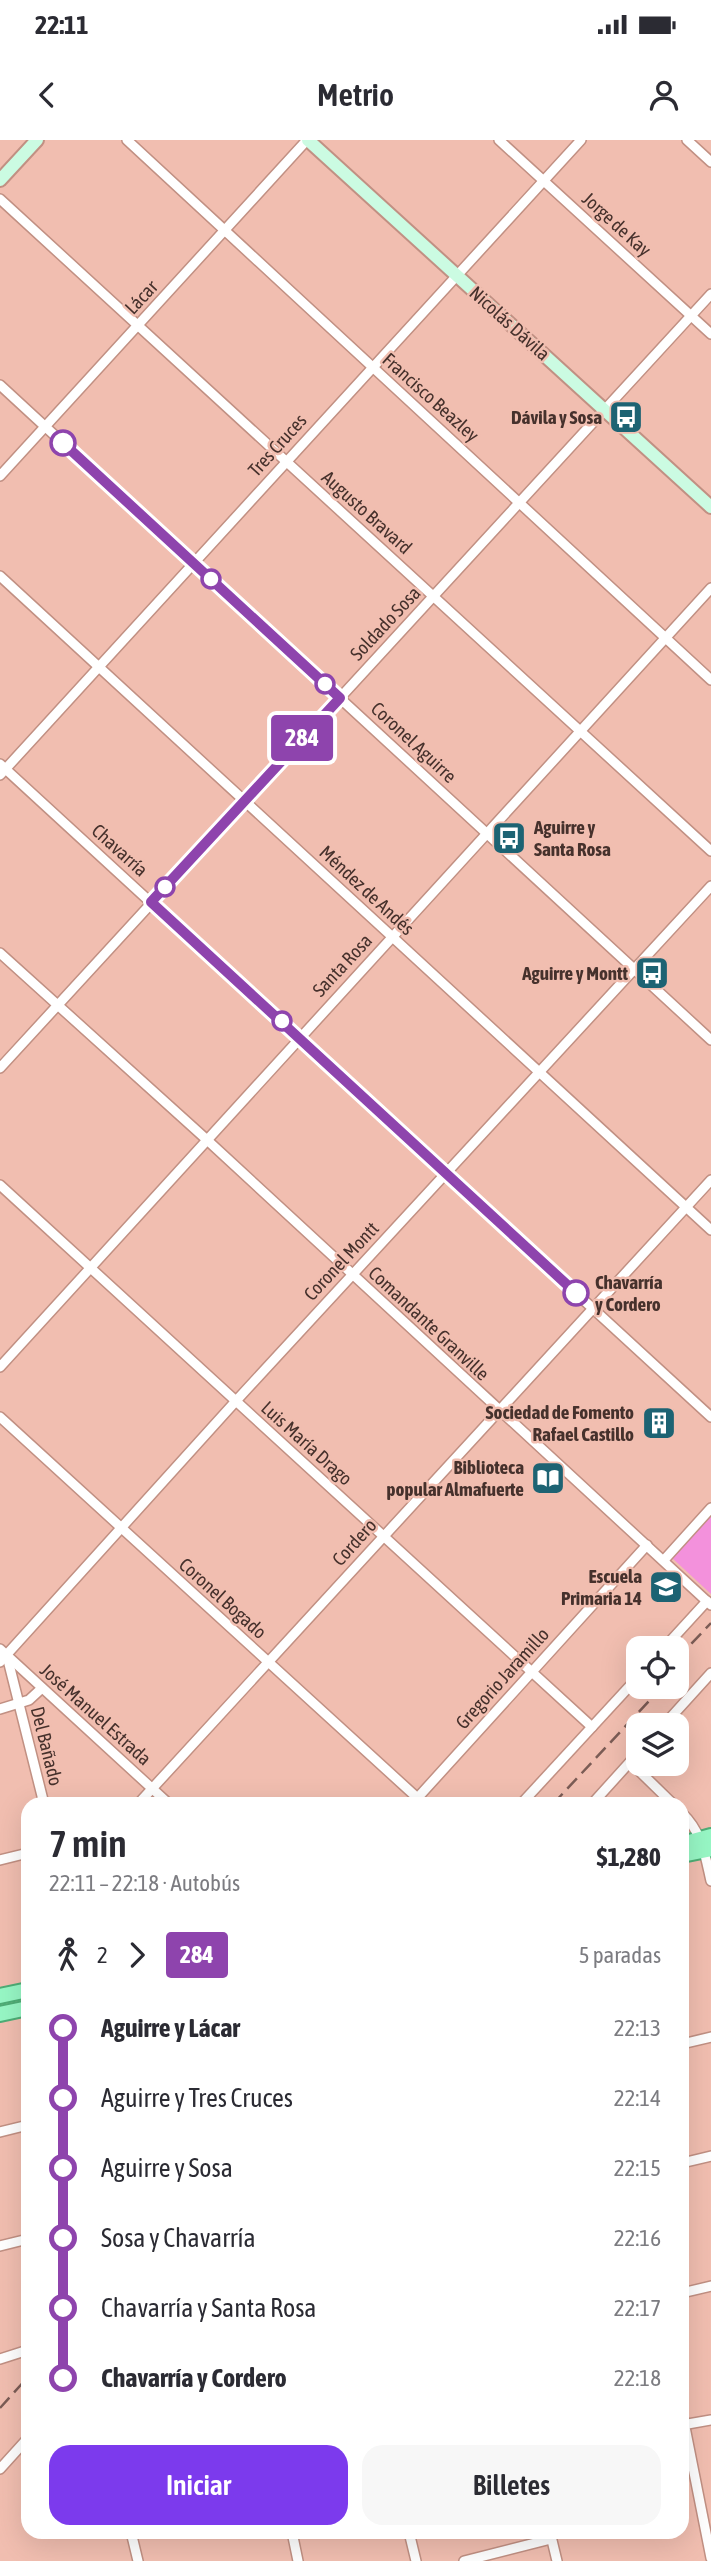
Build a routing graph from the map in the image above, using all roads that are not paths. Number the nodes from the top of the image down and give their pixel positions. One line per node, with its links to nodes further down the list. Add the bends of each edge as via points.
1 (37, 140): 8 (street)
2 (127, 140): 11 (street, Francisco Beazley)
3 (308, 140): 11 (street, Lácar); 12 (street, Nicolás Dávila)
4 (499, 140): 9 (street, Jorge de Kay)
5 (581, 140): 9 (street, Tres Cruces)
6 (687, 140): 7 (street)
7 (711, 162)
8 (0, 180)
9 (543, 181): 12 (street, Tres Cruces); 14 (street, Jorge de Kay)
10 (0, 199): 15 (street, Augusto Bravard)
11 (226, 231): 15 (street, Lácar); 17 (street, Francisco Beazley)
12 (457, 275): 17 (street, Tres Cruces); 19 (street, Nicolás Dávila)
13 (711, 294): 14 (street, Soldado Sosa)
14 (691, 316): 16 (street, Jorge de Kay); 19 (street, Soldado Sosa)
15 (138, 326): 20 (street, Lácar); 21 (street, Augusto Bravard)
16 (711, 334)
17 (372, 367): 21 (street, Tres Cruces); 23 (street, Francisco Beazley)
18 (0, 386): 20 (street, Coronel Aguirre)
19 (605, 409): 23 (street, Soldado Sosa); 24 (street, Nicolás Dávila)
20 (45, 426): 22 (street, Lácar); 25 (street, Coronel Aguirre)
21 (286, 462): 25 (street, Tres Cruces); 28 (street, Augusto Bravard)
22 (0, 476)
23 (520, 502): 28 (street, Soldado Sosa); 29 (street, Francisco Beazley)
24 (711, 507)
25 (193, 563): 30 (street, Tres Cruces); 32 (street, Coronel Aguirre)
26 (0, 576): 30 (street, Méndez de Andés)
27 (711, 588): 29 (street, Santa Rosa)
28 (433, 597): 32 (street, Soldado Sosa); 33 (street, Augusto Bravard)
29 (666, 638): 31 (street, Francisco Beazley); 33 (street, Santa Rosa)
30 (98, 667): 34 (street, Tres Cruces); 35 (street, Méndez de Andés)
31 (711, 680)
32 (340, 698): 35 (street, Soldado Sosa); 36 (street, Coronel Aguirre)
33 (580, 731): 36 (street, Santa Rosa); 37 (street, Augusto Bravard)
34 (2, 769): 39 (street, Chavarría)
35 (244, 801): 39 (street, Soldado Sosa); 40 (street, Méndez de Andés)
36 (488, 833): 40 (street, Santa Rosa); 42 (street, Coronel Aguirre)
37 (711, 851)
38 (711, 886): 42 (street, Coronel Montt)
39 (151, 902): 43 (street, Soldado Sosa); 44 (street, Chavarría)
40 (392, 937): 44 (street, Santa Rosa); 47 (street, Méndez de Andés)
41 (0, 953): 43 (street, Comandante Granville)
42 (633, 969): 45 (street, Coronel Aguirre); 47 (street, Coronel Montt)
43 (57, 1005): 46 (street, Soldado Sosa); 48 (street, Comandante Granville)
44 (299, 1037): 48 (street, Santa Rosa); 49 (street, Chavarría)
45 (711, 1040)
46 (0, 1068)
47 (540, 1073): 49 (street, Coronel Montt); 52 (street, Méndez de Andés)
48 (206, 1139): 54 (street, Santa Rosa); 55 (street, Comandante Granville)
49 (445, 1173): 55 (street, Coronel Montt); 56 (street, Chavarría)
50 (711, 1180): 52 (street, Cordero)
51 (0, 1185): 54 (street, Luis María Drago)
52 (686, 1207): 53 (street, Méndez de Andés); 56 (street, Cordero)
53 (711, 1230)
54 (90, 1267): 57 (street, Santa Rosa); 58 (street, Luis María Drago)
55 (352, 1276): 58 (street, Coronel Montt); 59 (street, Comandante Granville)
56 (593, 1308): 59 (street, Cordero); 61 (street, Chavarría)
57 (0, 1367)
58 (235, 1402): 63 (street, Coronel Montt); 64 (street, Luis María Drago)
59 (499, 1410): 64 (street, Cordero); 65 (street, Comandante Granville)
60 (0, 1417): 63 (street, Coronel Bogado)
61 (711, 1417)
62 (711, 1508): 66 (street)
63 (121, 1529): 69 (street, Coronel Montt); 70 (street, Coronel Bogado)
64 (383, 1535): 70 (street, Cordero); 71 (street, Luis María Drago)
65 (647, 1545): 66 (street, Comandante Granville); 71 (street, Gregorio Jaramillo)
66 (664, 1560): 67 (street, Comandante Granville)
67 (709, 1603): 68 (street)
68 (676, 1636)
69 (2, 1655): 73 (street, José Manuel Estrada); 75 (street, Del Bañado)
70 (268, 1663): 81 (street, Cordero); 85 (street, Coronel Bogado)
71 (531, 1672): 78 (street, Luis María Drago); 86 (street, Gregorio Jaramillo)
72 (711, 1673): 77 (street)
73 (42, 1688): 75 (street); 81 (street, José Manuel Estrada)
74 (626, 1690): 78 (street)
75 (19, 1705): 76 (street); 82 (street, Del Bañado)
76 (0, 1709)
77 (675, 1713)
78 (592, 1727): 87 (street)
79 (626, 1766): 88 (street)
80 (644, 1776): 89 (street)
81 (153, 1789): 83 (street, Cordero); 84 (street, José Manuel Estrada)
82 (42, 1797)
83 (145, 1797)
84 (162, 1797)
85 (413, 1797)
86 (422, 1797)
87 (527, 1797)
88 (598, 1797)
89 (666, 1797)
90 (689, 1822): 92 (street)
91 (689, 1844): 92 (main road)
92 (707, 1844): 93 (main road); 96 (street)
93 (689, 1852)
94 (21, 1855): 95 (street)
95 (0, 1860)
96 (711, 1881)
97 (21, 1992): 98 (main road)
98 (0, 1996)
99 (21, 2010): 100 (main road)
100 (0, 2014)
101 (711, 2037): 102 (street)
102 (689, 2042)
103 (21, 2127): 104 (street)
104 (0, 2132)
105 (711, 2156): 106 (street)
106 (689, 2161)
107 (21, 2241): 108 (street)
108 (0, 2246)
109 (711, 2286): 110 (street)
110 (689, 2291)
111 (21, 2353): 112 (street)
112 (0, 2359)
113 (711, 2420): 114 (street)
114 (689, 2424)
115 (21, 2446): 117 (street)
116 (689, 2450): 123 (street)
117 (0, 2469)
118 (133, 2539): 124 (street)
119 (293, 2539): 125 (street)
120 (411, 2539): 126 (street)
121 (538, 2539): 127 (street)
122 (552, 2539): 128 (street)
123 (711, 2558)
124 (138, 2561)
125 (298, 2561)
126 (416, 2561)
127 (464, 2561)
128 (557, 2561)

